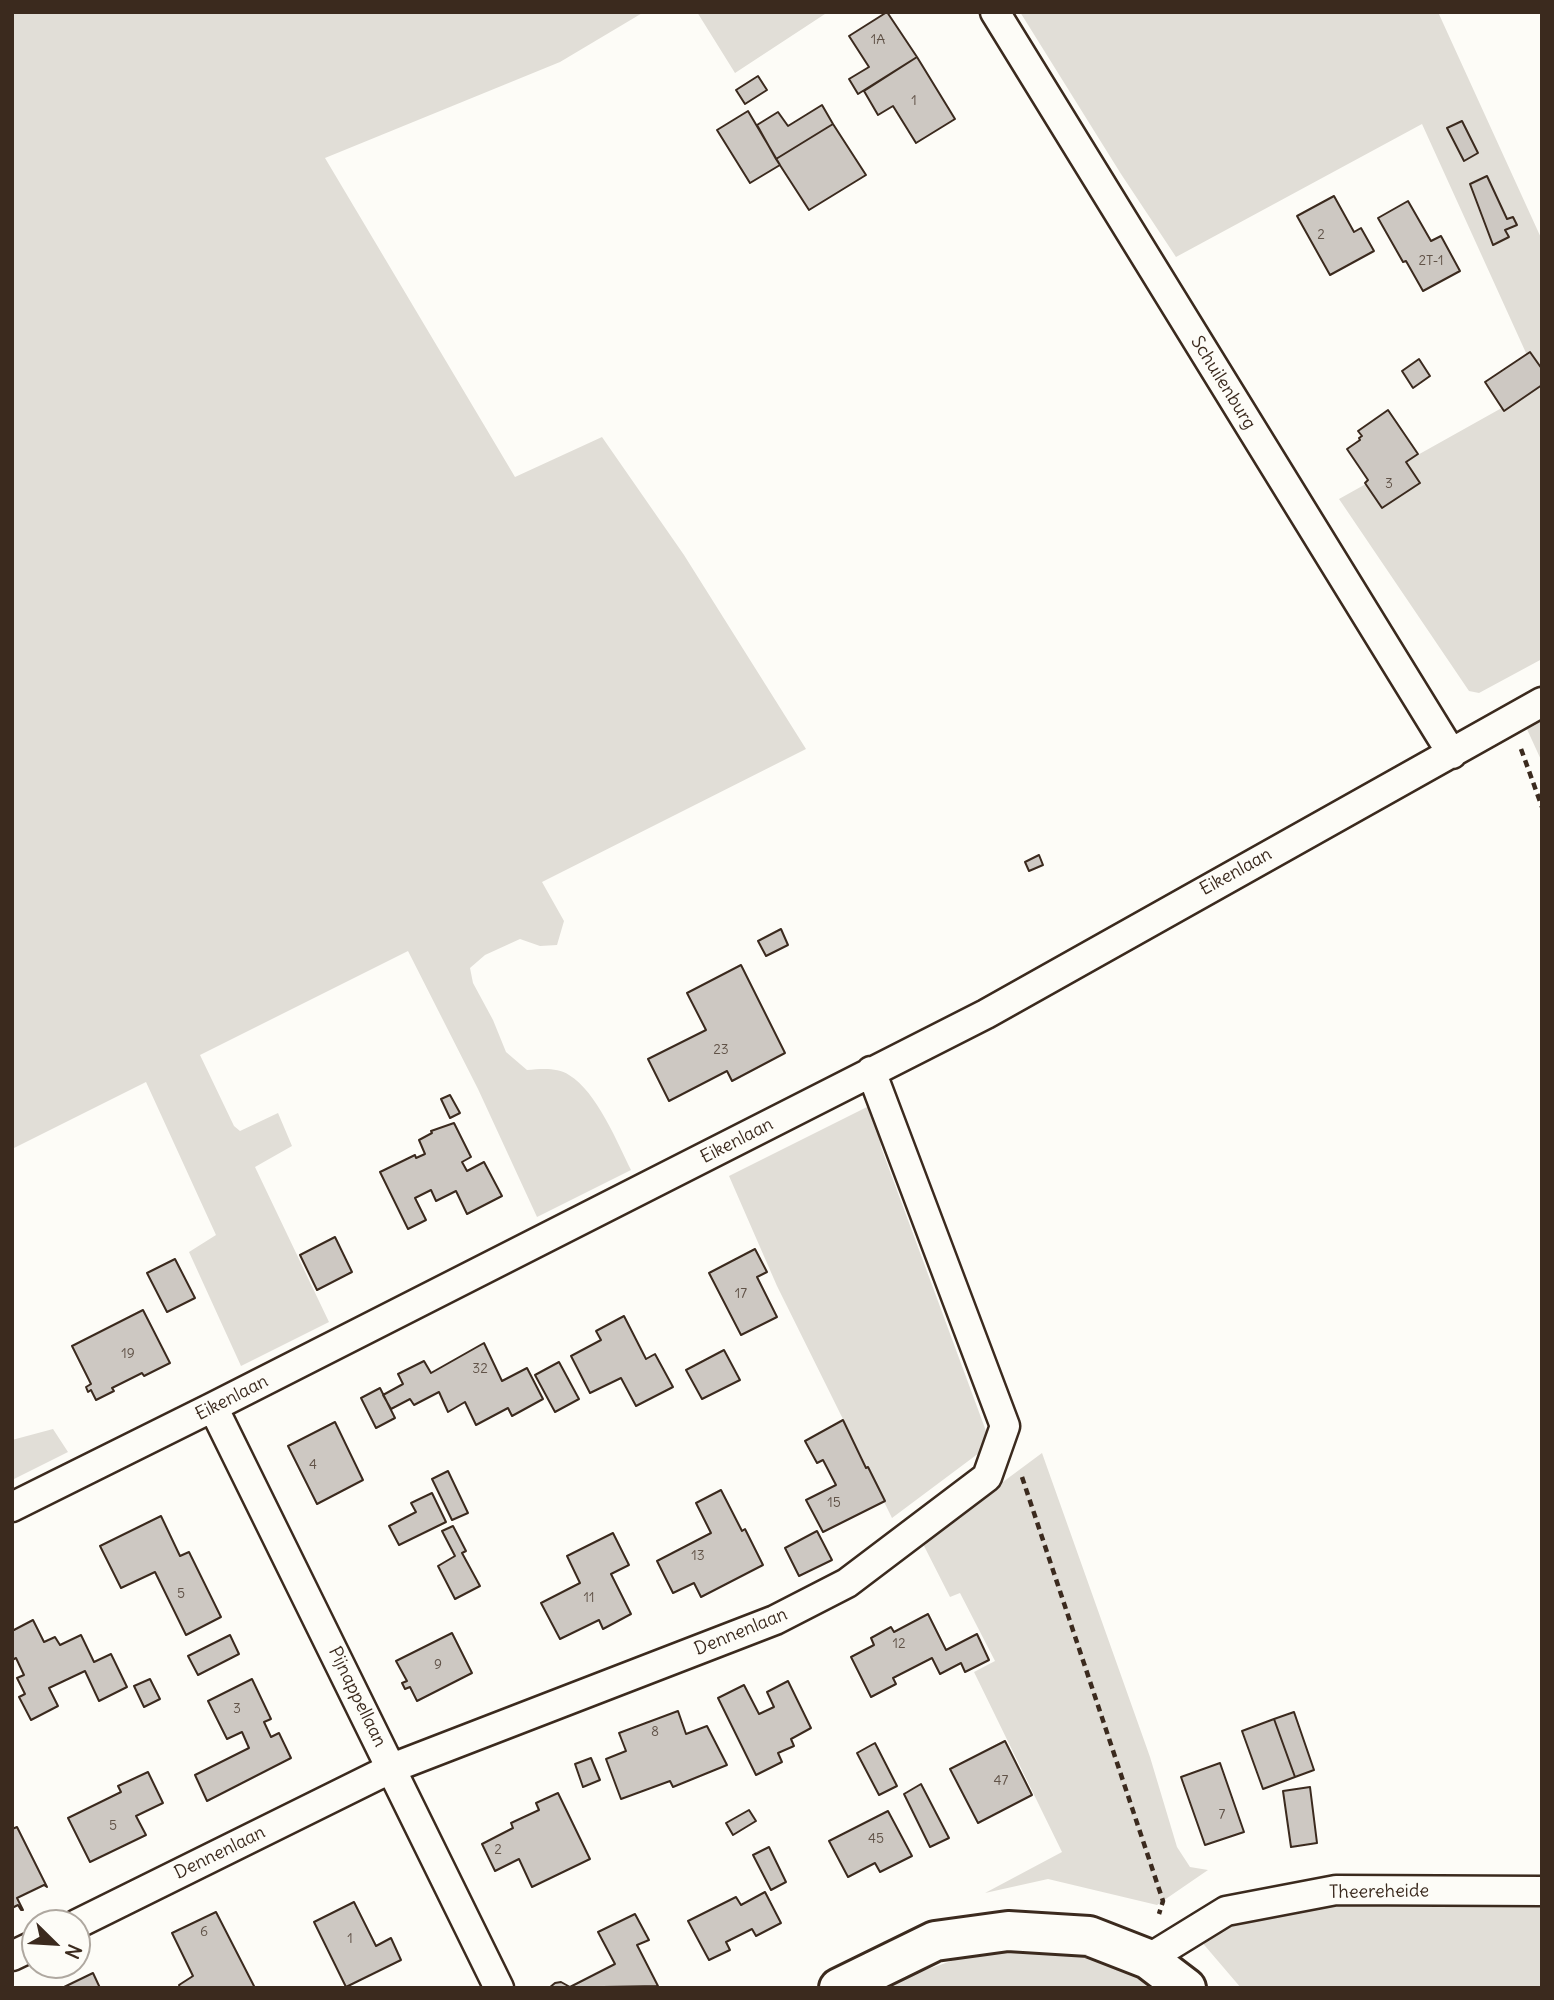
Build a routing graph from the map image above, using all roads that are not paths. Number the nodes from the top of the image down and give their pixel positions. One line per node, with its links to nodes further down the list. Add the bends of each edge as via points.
1 (995, 12): 3 (street, Schuilenburg)
2 (1542, 702): 3 (street, Eikenlaan)
3 (1452, 754): 4 (street, Eikenlaan, via 986,1014)
4 (871, 1071): 5 (street, Eikenlaan); 7 (street, Dennenlaan, via 1005,1426 987,1477 847,1583 775,1620)
5 (214, 1407): 6 (street, Eikenlaan); 7 (street, Pijnappellaan)
6 (12, 1507)
7 (392, 1768): 9 (street, Dennenlaan); 11 (street, Pijnappellaan)
8 (1542, 1891): 10 (street, Theereheide, via 1336,1890 1226,1911)
9 (91, 1917)
10 (1148, 1959): 12 (street, via 1089,1936 1008,1931 934,1941); 13 (street)
11 (499, 1988)
12 (839, 1988)
13 (1185, 1988)

